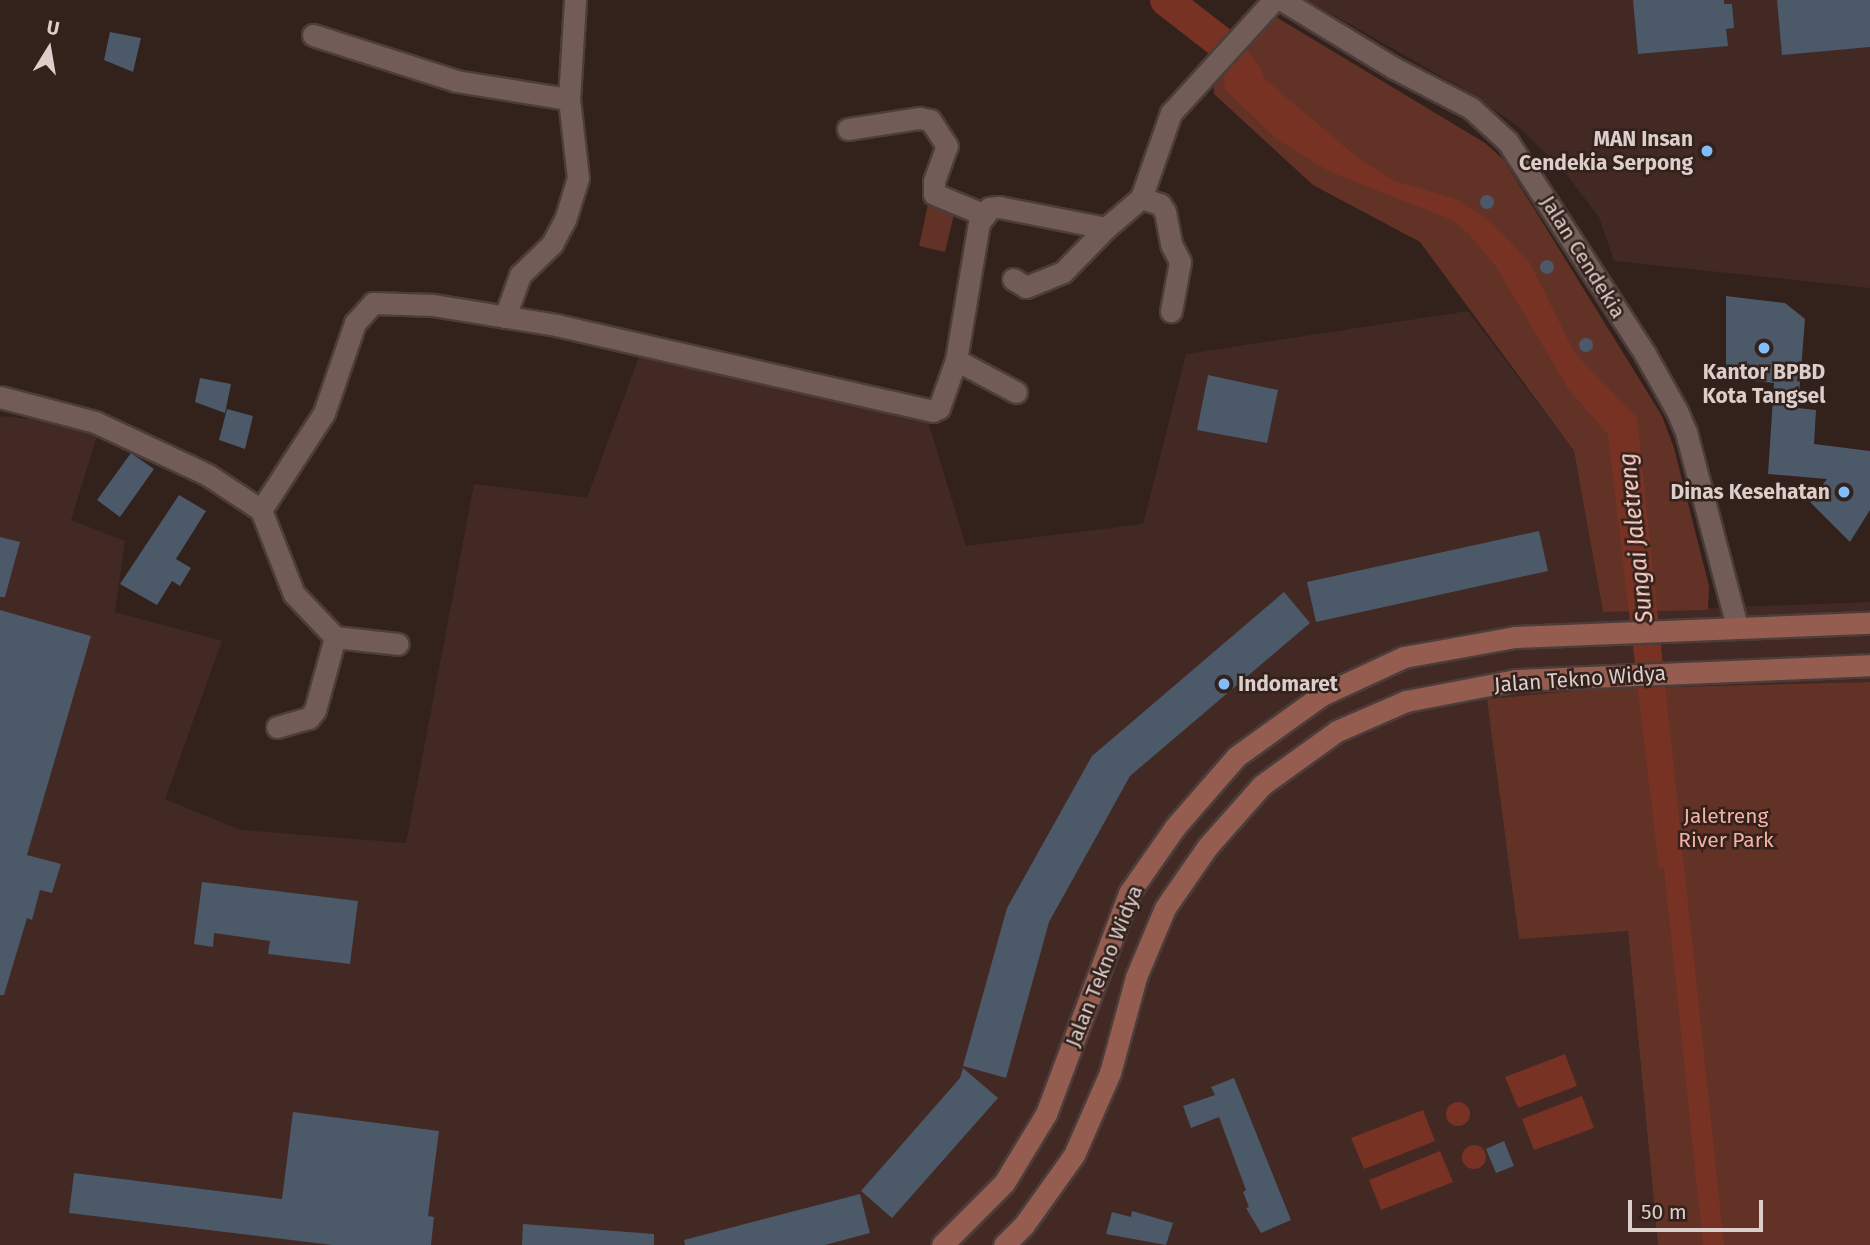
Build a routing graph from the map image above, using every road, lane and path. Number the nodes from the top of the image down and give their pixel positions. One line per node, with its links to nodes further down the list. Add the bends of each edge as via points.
1 (575, 0): 5 (street)
2 (1274, 0): 7 (street, via 1171,113)
3 (1282, 0): 18 (street, Jalan Cendekia, via 1471,108 1508,142 1677,411)
4 (313, 34): 5 (street, via 456,81)
5 (569, 99): 12 (street, via 578,178 565,220 552,244 520,275)
6 (848, 129): 8 (street, via 930,120 947,146 934,194)
7 (1141, 198): 9 (street); 11 (street, via 1160,204 1165,212 1180,262)
8 (985, 215): 9 (street, via 989,208 999,207); 13 (street, via 979,223)
9 (1106, 228): 10 (street, via 1063,272 1026,286)
10 (1013, 279)
11 (1171, 311)
12 (505, 317): 13 (street, via 933,411 943,401); 16 (street, via 433,305 373,303 355,323 324,413)
13 (956, 360): 14 (street)
14 (1016, 392)
15 (0, 397): 16 (street, via 52,408 133,437 208,475)
16 (261, 510): 19 (street, via 294,594)
17 (1870, 623): 18 (main road, Jalan Tekno Widya)
18 (1737, 627): 23 (main road, Jalan Tekno Widya, via 1515,637 1404,657 1322,695 1237,756 1175,827 1129,894 1046,1114 1004,1183)
19 (335, 638): 20 (street); 22 (street, via 315,710 309,718)
20 (398, 645)
21 (1870, 665): 24 (main road, Jalan Tekno Widya, via 1516,680 1406,701 1336,731 1262,785 1208,846 1164,908 1136,977 1110,1073 1074,1154 1024,1225)
22 (276, 727)
23 (943, 1245)
24 (1003, 1245)

